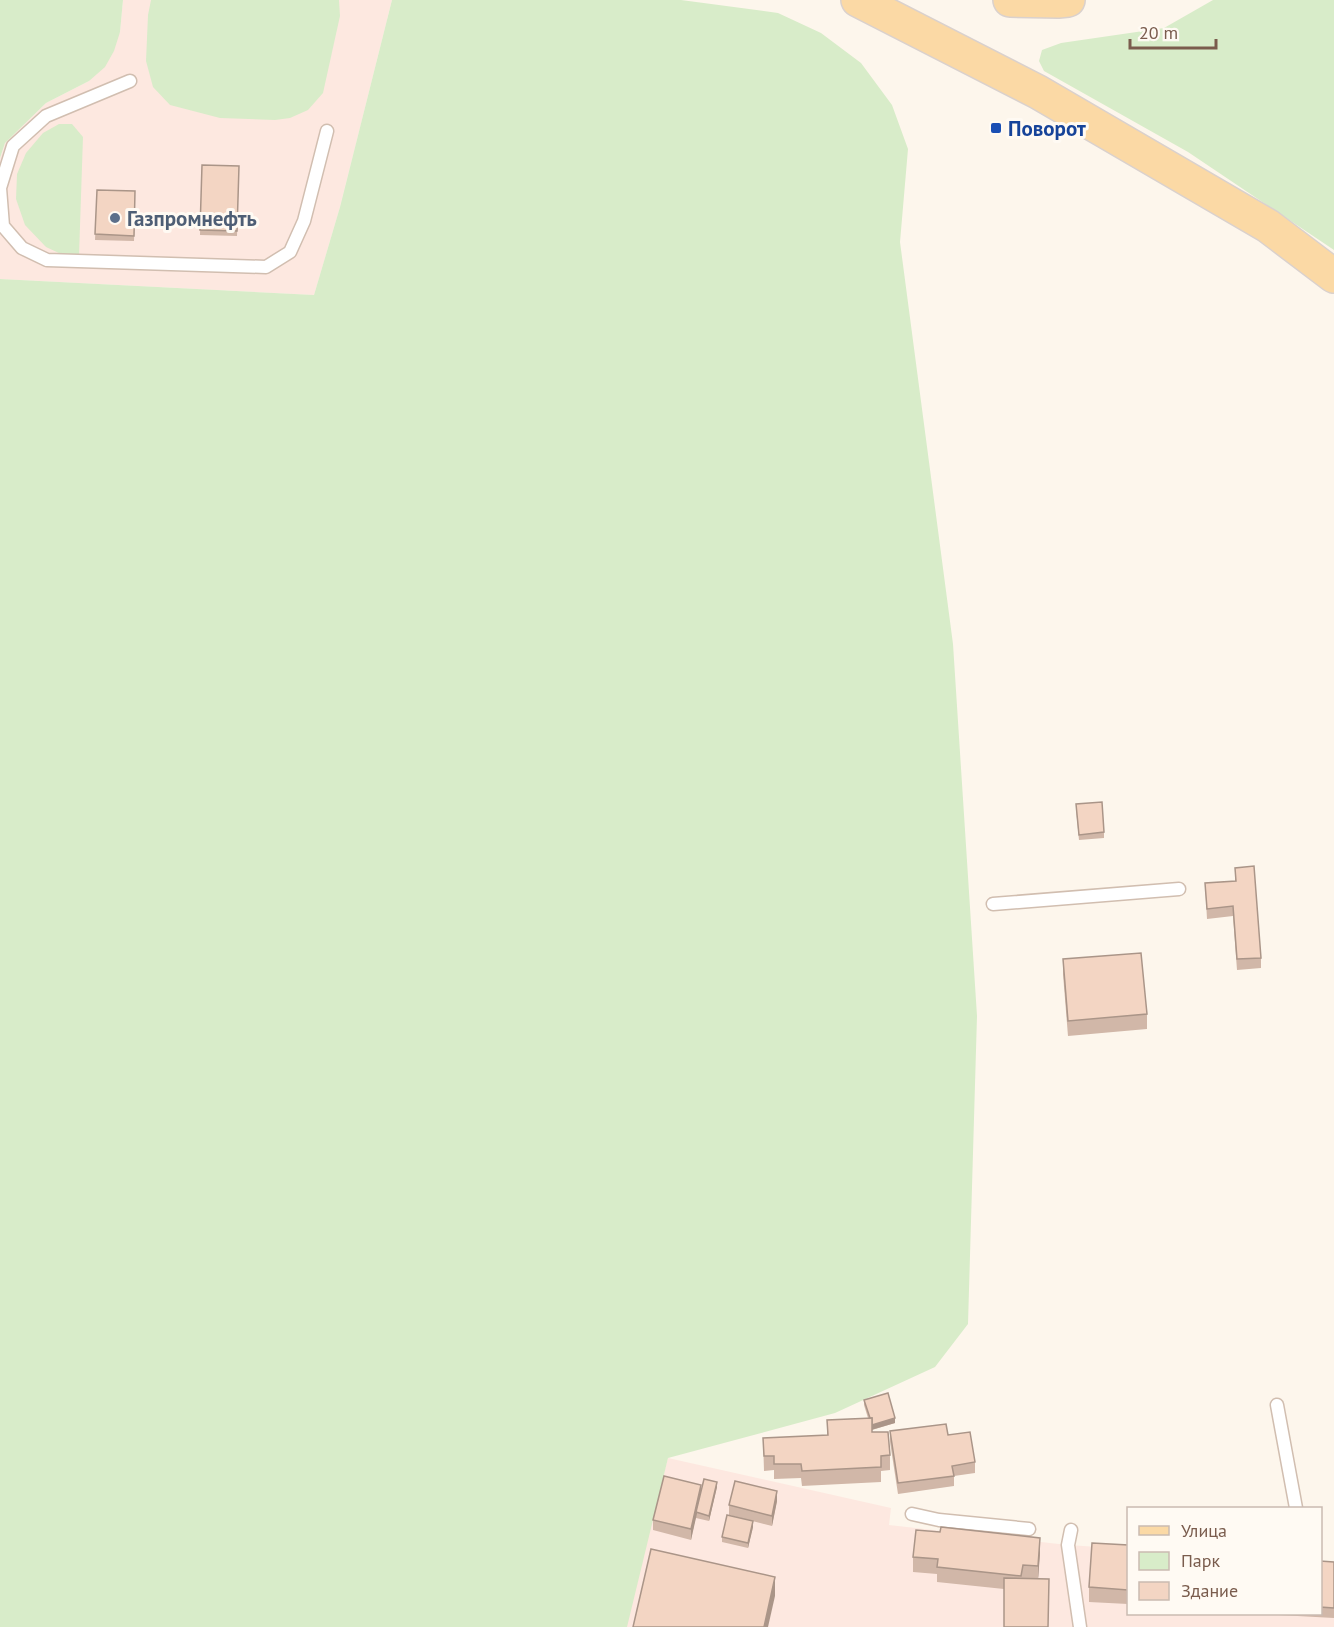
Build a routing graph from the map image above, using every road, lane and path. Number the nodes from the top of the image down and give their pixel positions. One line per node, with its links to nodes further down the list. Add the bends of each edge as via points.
1 (858, 0): 6 (main road, via 1038,92 1268,226)
2 (1010, 0): 3 (main road)
3 (1068, 0)
4 (130, 81): 5 (lane, via 46,116 13,146 0,188 3,226 22,248 47,260 266,267 290,252 304,221)
5 (327, 131)
6 (1334, 276)
7 (1179, 889): 8 (lane)
8 (993, 904)
9 (1276, 1405): 10 (lane)
10 (1296, 1507)
11 (912, 1514): 12 (lane)
12 (1029, 1529)
13 (1071, 1530): 14 (lane, via 1068,1545)
14 (1080, 1627)

